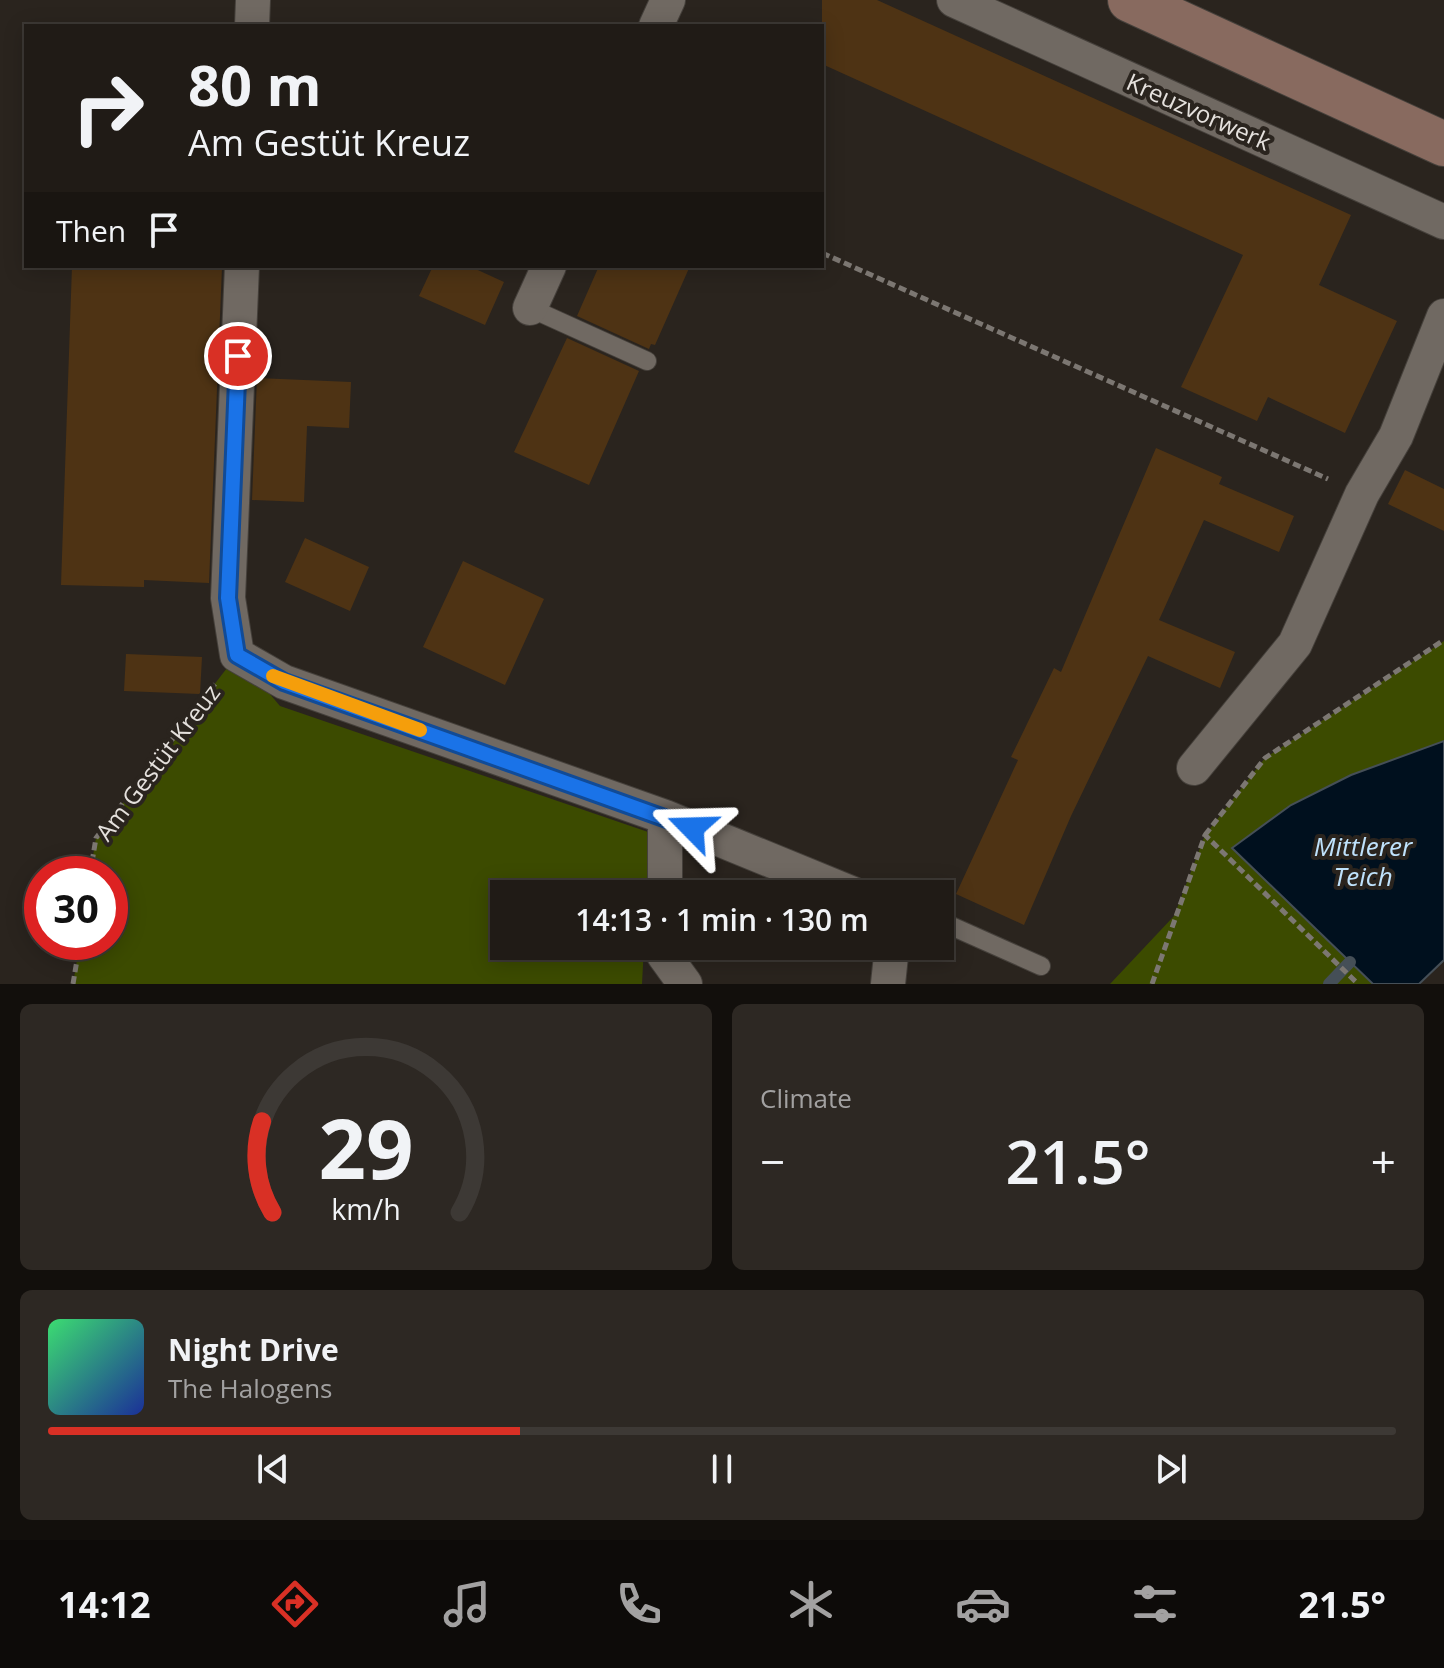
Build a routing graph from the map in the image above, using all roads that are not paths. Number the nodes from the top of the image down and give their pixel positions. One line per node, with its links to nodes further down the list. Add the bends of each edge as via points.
1 (253, 0): 5 (street)
2 (668, 0): 6 (street)
3 (954, 0): 8 (street, Kreuzvorwerk)
4 (1130, 0): 7 (street)
5 (252, 24)
6 (657, 24)
7 (1444, 144)
8 (1444, 222)
9 (242, 268): 15 (street, via 228,598 237,655 284,682)
10 (548, 268): 11 (street)
11 (530, 308): 13 (lane)
12 (1444, 316): 14 (street, via 1396,436 1362,494 1295,644)
13 (647, 361)
14 (1194, 768)
15 (665, 817): 16 (street); 17 (street)
16 (665, 880)
17 (819, 880)
18 (954, 927): 21 (lane)
19 (668, 960): 22 (street)
20 (891, 960): 23 (street)
21 (1041, 966)
22 (685, 984)
23 (888, 984)

